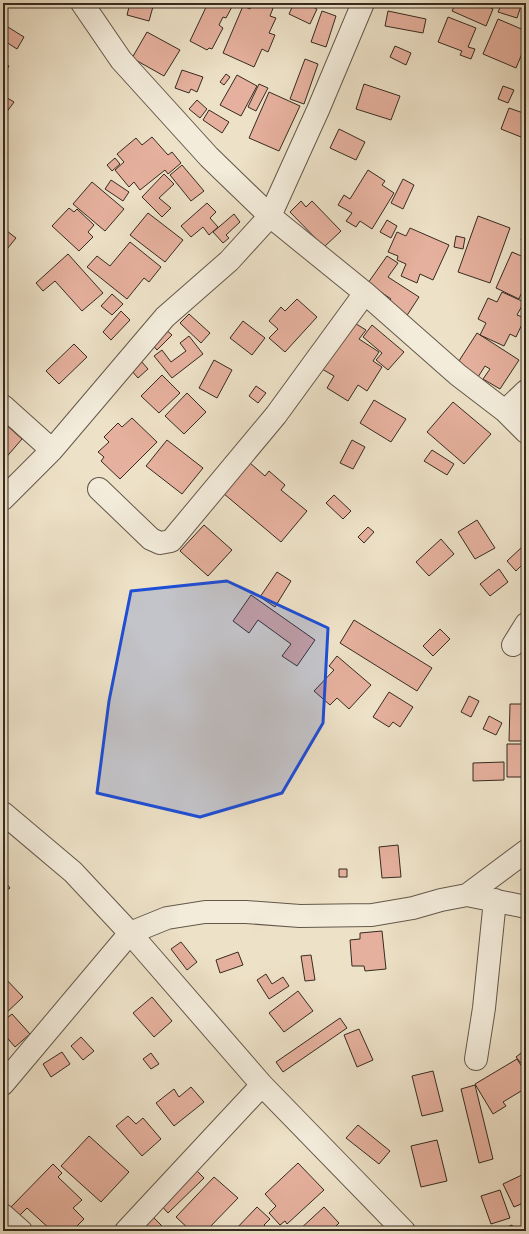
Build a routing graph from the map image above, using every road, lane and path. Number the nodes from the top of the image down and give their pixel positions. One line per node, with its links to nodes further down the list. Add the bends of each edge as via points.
1 (82, 3): 3 (street, via 121,60 208,157)
2 (363, 3): 3 (street)
3 (270, 216): 4 (street); 9 (street, via 229,261 165,317)
4 (365, 293): 7 (street, via 458,375); 10 (street, via 276,415 171,541 160,543 150,539)
5 (526, 391): 7 (street)
6 (3, 406): 9 (street)
7 (505, 411): 8 (street)
8 (526, 432)
9 (52, 450): 11 (street)
10 (99, 489)
11 (3, 499)
12 (526, 624): 13 (street)
13 (513, 645)
14 (3, 813): 19 (street, via 73,872)
15 (526, 851): 16 (street)
16 (467, 895): 17 (street); 19 (street, via 372,915 300,916 205,912 166,918)
17 (496, 900): 18 (street); 20 (street)
18 (526, 907)
19 (130, 933): 21 (street); 22 (street)
20 (476, 1059)
21 (3, 1084)
22 (262, 1085): 25 (street); 26 (street)
23 (3, 1215): 24 (street)
24 (21, 1231)
25 (126, 1231)
26 (404, 1231)

